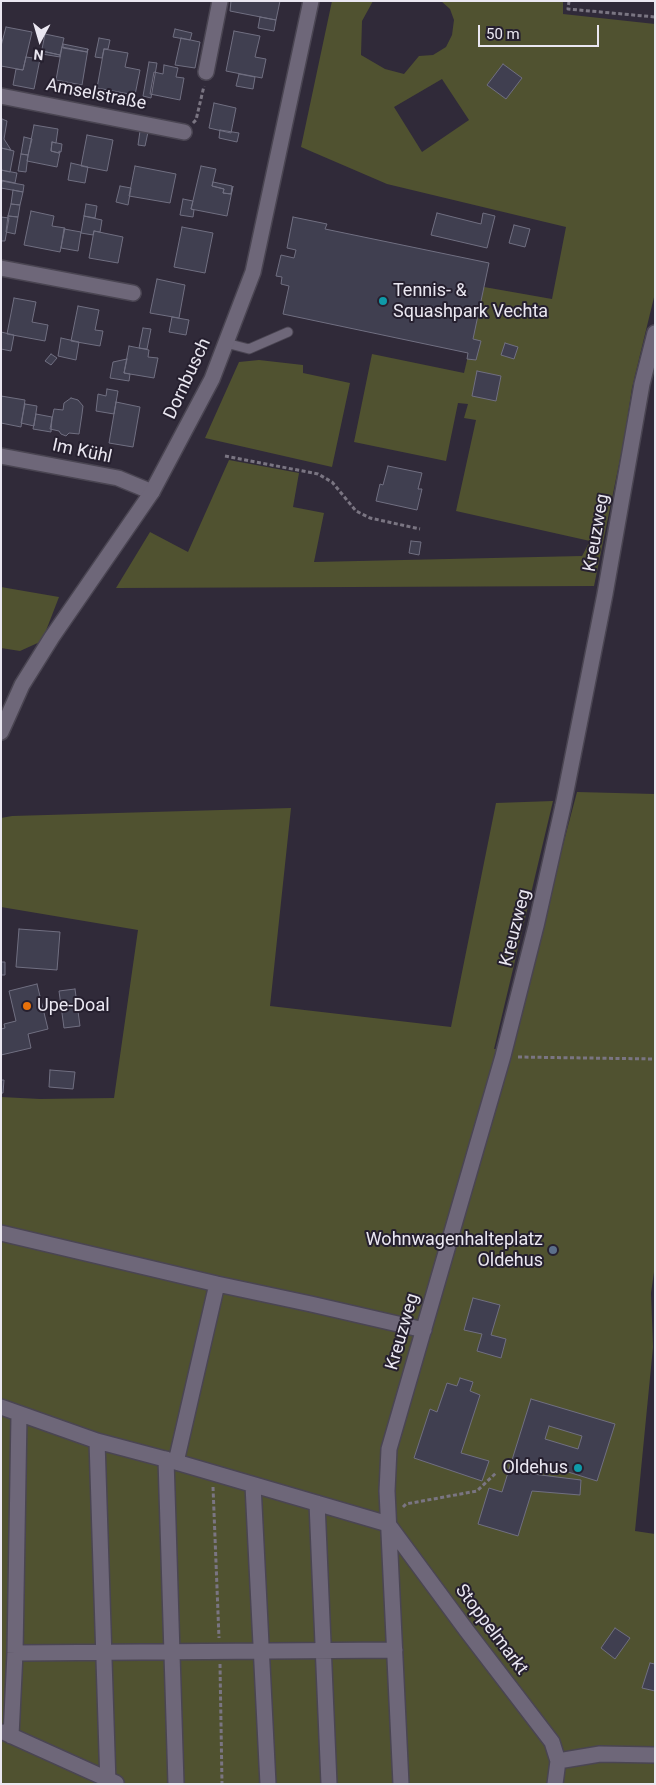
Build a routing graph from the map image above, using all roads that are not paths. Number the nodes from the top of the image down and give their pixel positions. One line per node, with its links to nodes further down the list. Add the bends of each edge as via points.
1 (220, 1): 3 (street)
2 (311, 1): 10 (street, Dornbusch, via 252,272)
3 (206, 72)
4 (1, 96): 5 (street, Amselstraße)
5 (184, 132)
6 (1, 268): 7 (street)
7 (133, 293)
8 (288, 332): 10 (lane, via 248,349)
9 (655, 333): 16 (street, Kreuzweg, via 642,384 563,806 536,926 503,1056)
10 (226, 343): 12 (street, Dornbusch, via 212,378)
11 (1, 456): 12 (street, Im Kühl, via 118,478)
12 (152, 492): 13 (street, Dornbusch, via 52,637 22,685)
13 (1, 732)
14 (1, 1233): 15 (street)
15 (216, 1284): 16 (street); 20 (street)
16 (424, 1330): 23 (street, Kreuzweg, via 389,1448)
17 (1, 1407): 18 (street)
18 (19, 1414): 19 (street); 29 (street)
19 (97, 1441): 20 (street); 28 (street)
20 (171, 1460): 21 (street); 26 (street)
21 (253, 1485): 22 (street); 27 (street)
22 (318, 1503): 23 (street); 24 (street)
23 (388, 1524): 25 (street); 32 (street, Stoppelmarkt, via 552,1742)
24 (324, 1650): 25 (street); 27 (street); 36 (street)
25 (395, 1650): 37 (street)
26 (172, 1651): 27 (street); 28 (street); 34 (street)
27 (262, 1651): 35 (street)
28 (103, 1652): 29 (street); 33 (street)
29 (15, 1653): 30 (street)
30 (6, 1733): 33 (street)
31 (655, 1755): 32 (street, via 600,1754)
32 (558, 1761): 38 (street, Stoppelmarkt)
33 (111, 1782)
34 (176, 1784)
35 (268, 1784)
36 (329, 1784)
37 (401, 1784)
38 (555, 1784)

